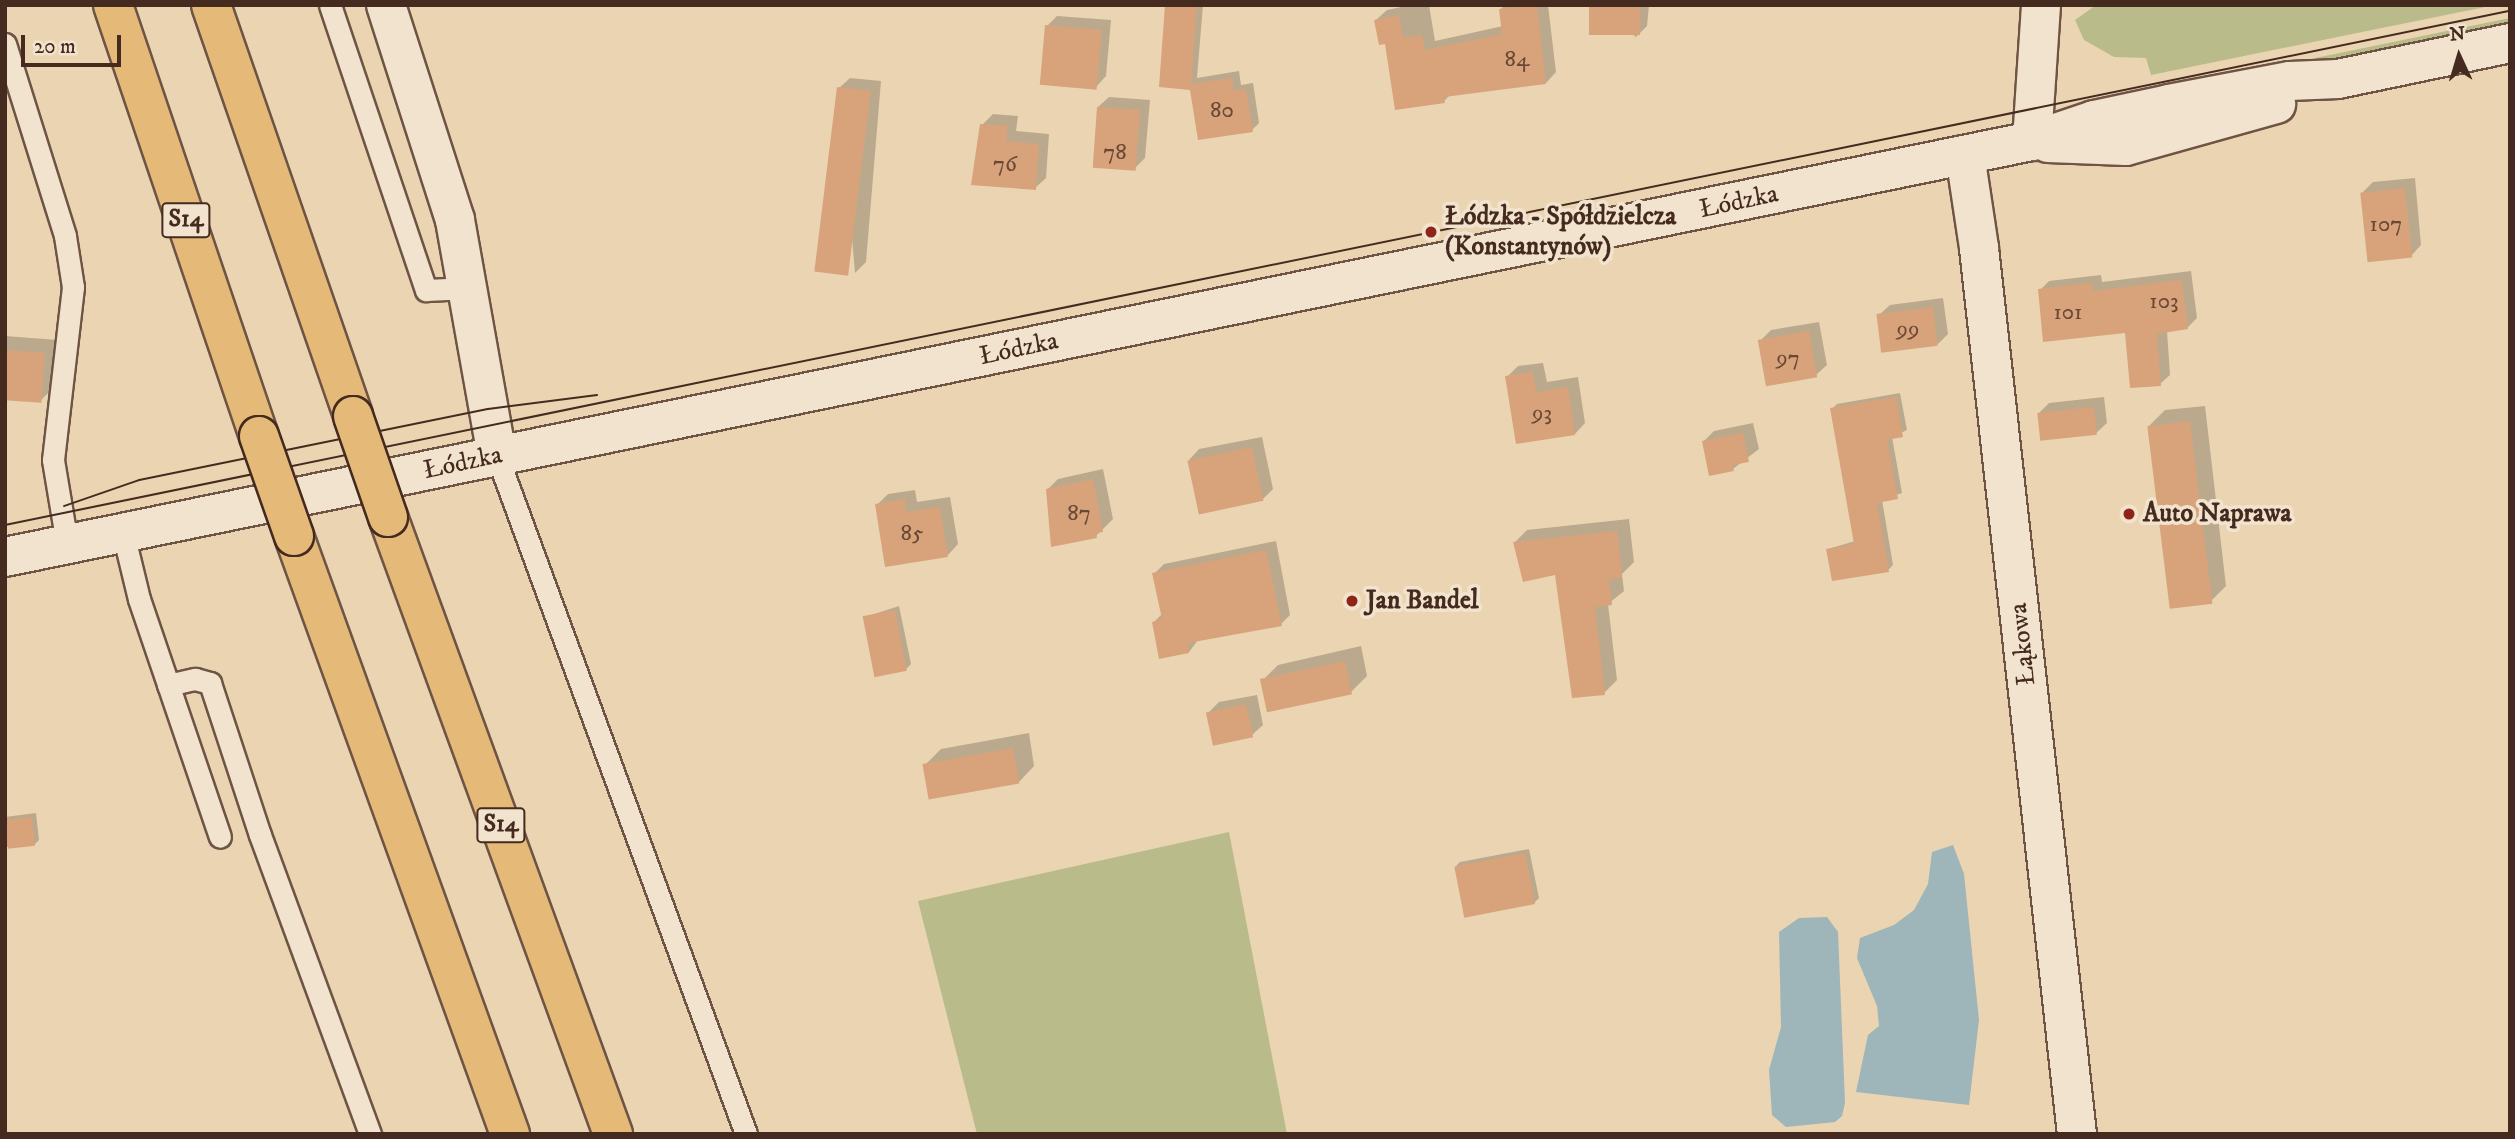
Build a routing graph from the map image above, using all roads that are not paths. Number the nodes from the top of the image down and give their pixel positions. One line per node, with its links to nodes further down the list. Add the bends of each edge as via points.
1 (113, 5): 18 (highway, S14, bridge, via 294,536)
2 (211, 5): 19 (highway, S14, bridge, via 388,516)
3 (330, 5): 10 (lane, via 426,290)
4 (386, 5): 10 (main road, via 441,164)
5 (2041, 5): 8 (main road)
6 (2510, 43): 8 (main road, Łódzka, via 2338,79 2296,98 2154,141 2105,147)
7 (5, 44): 13 (lane, via 65,236 73,287 53,460)
8 (2032, 141): 9 (main road, Łódzka)
9 (1965, 155): 11 (main road, Łódzka); 21 (main road, Łąkowa)
10 (469, 288): 11 (main road)
11 (497, 456): 12 (main road, Łódzka); 20 (lane)
12 (123, 533): 13 (main road, Łódzka); 15 (lane)
13 (67, 544): 14 (main road, Łódzka)
14 (5, 557)
15 (168, 685): 16 (lane); 17 (lane, via 195,678 211,683 260,835)
16 (220, 837)
17 (370, 1134)
18 (510, 1134)
19 (613, 1134)
20 (746, 1134)
21 (2077, 1134)

